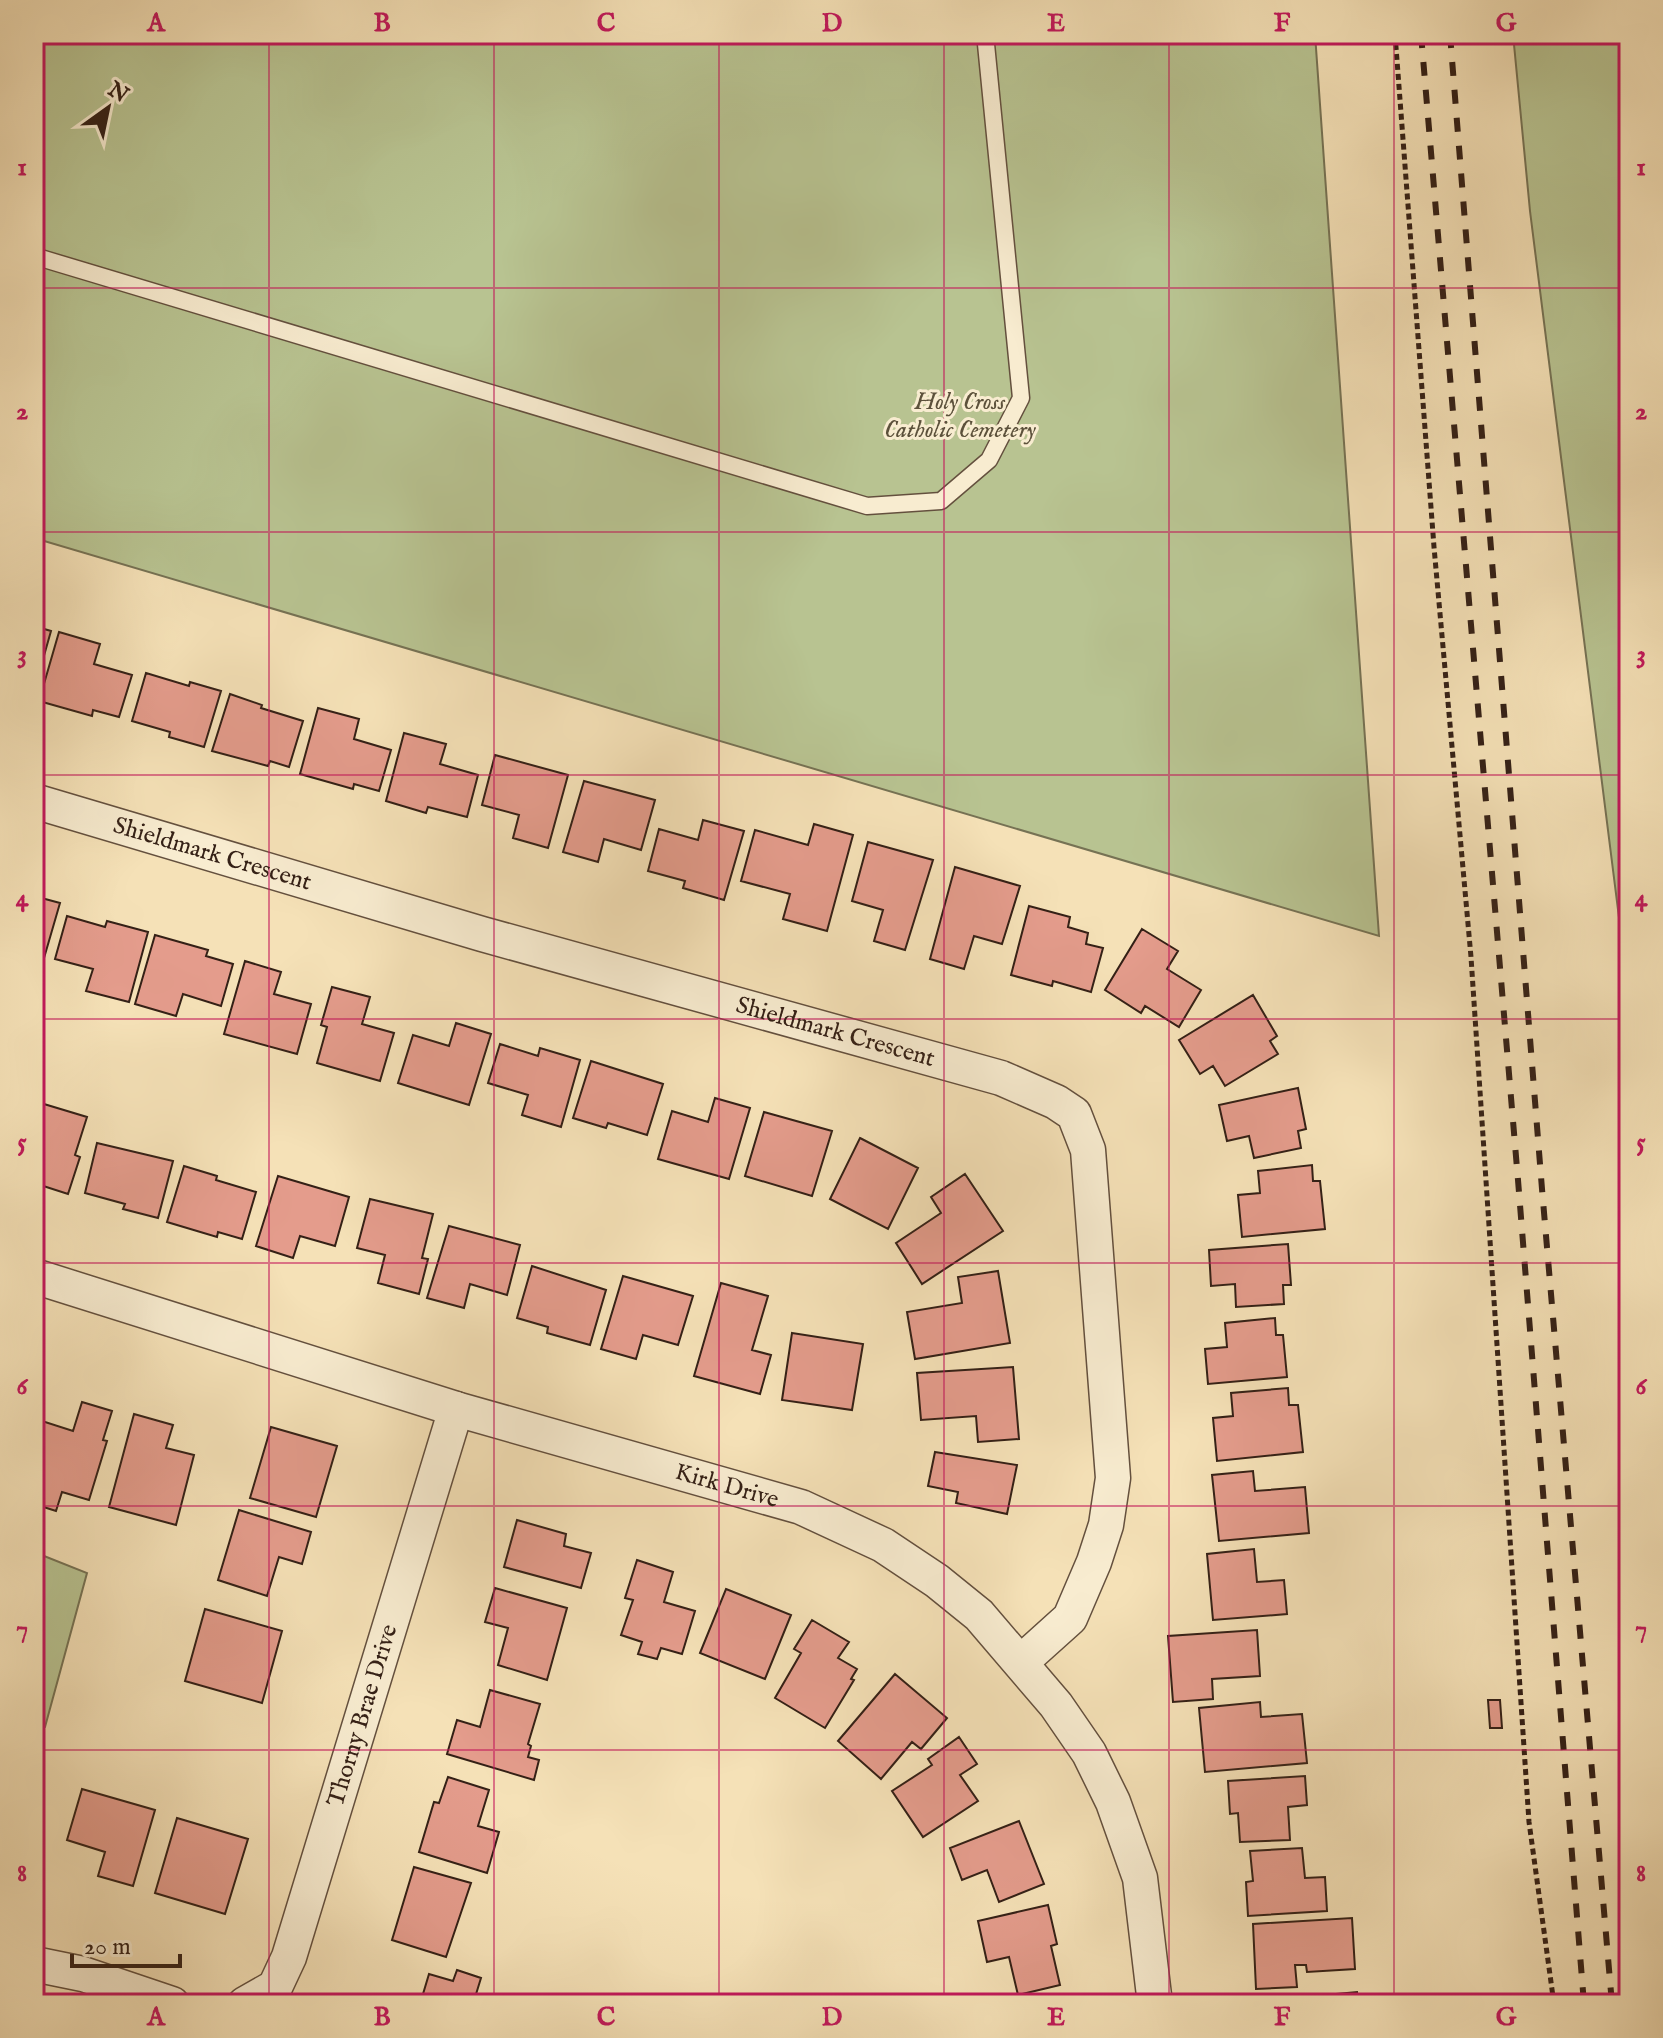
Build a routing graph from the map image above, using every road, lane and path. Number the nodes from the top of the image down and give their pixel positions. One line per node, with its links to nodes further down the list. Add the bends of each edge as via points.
1 (985, 34): 3 (lane, via 1021,398 989,460 941,501 867,506)
2 (1395, 34): 12 (path, via 1471,957 1529,1822)
3 (34, 256)
4 (34, 801): 7 (street, Shieldmark Crescent, via 482,934 1001,1078 1074,1114 1088,1150 1113,1478 1106,1525 1070,1618)
5 (34, 1276): 6 (street, Kirk Drive)
6 (456, 1409): 7 (street, Kirk Drive, via 801,1507 883,1545 937,1581 979,1615); 10 (street, Thorny Brae Drive, via 289,1957 275,1987)
7 (1021, 1662): 11 (street, Kirk Drive, via 1089,1753 1113,1802 1140,1878)
8 (34, 1964): 9 (street, via 83,1974)
9 (172, 2004)
10 (245, 2004)
11 (1155, 2004)
12 (1554, 2004)

